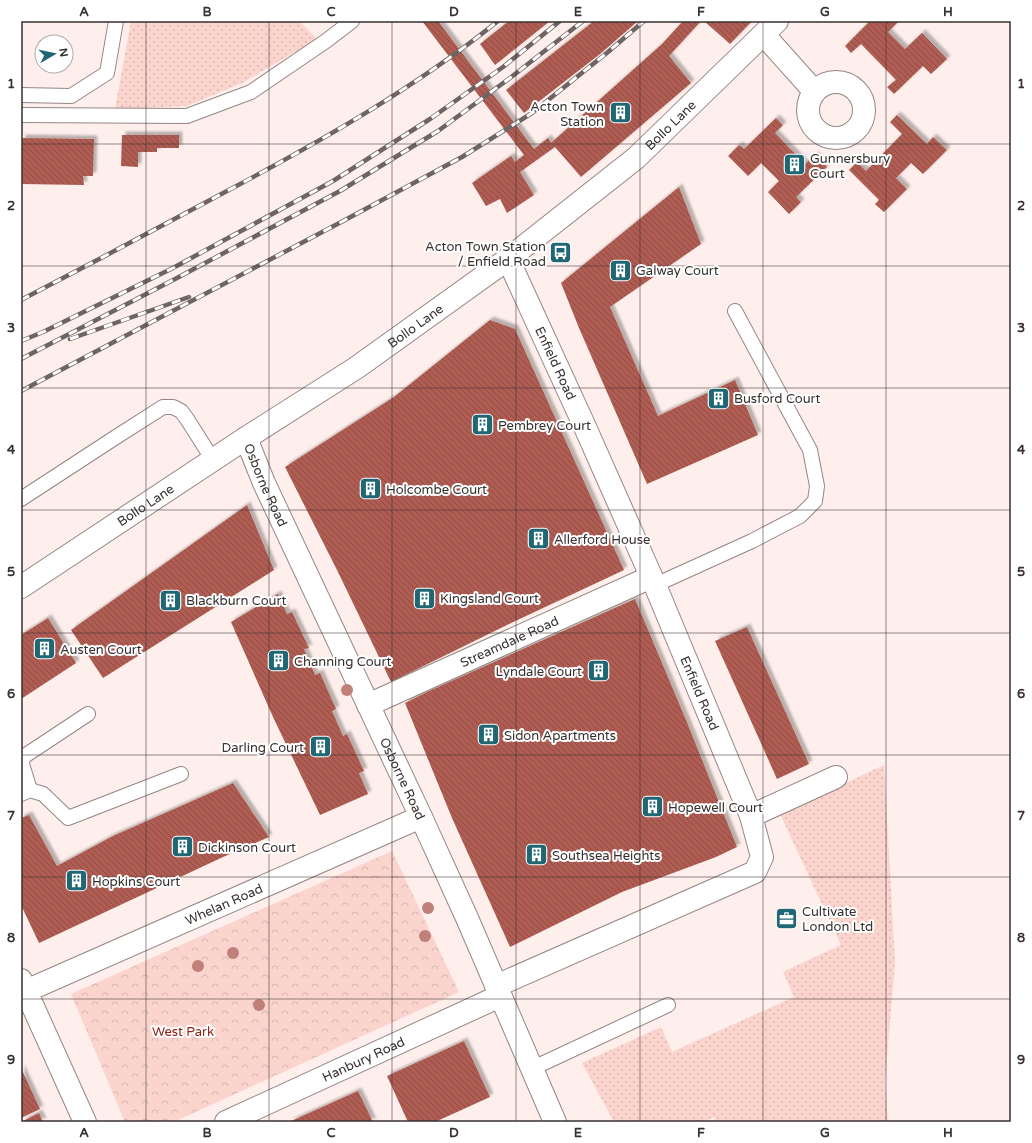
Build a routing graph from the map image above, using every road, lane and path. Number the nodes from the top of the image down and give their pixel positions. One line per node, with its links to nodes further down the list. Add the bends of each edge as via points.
1 (116, 21): 5 (lane, via 107,73 71,96)
2 (352, 21): 6 (lane, via 251,92 187,116)
3 (770, 28): 4 (street); 7 (street, Bollo Lane, via 636,158)
4 (814, 91)
5 (21, 95)
6 (21, 116)
7 (508, 259): 9 (street, Bollo Lane, via 356,368); 12 (street, Enfield Road)
8 (735, 311): 12 (lane, via 810,450 817,486 815,501 800,516 752,541)
9 (246, 438): 10 (street, Bollo Lane); 14 (street, Osborne Road, via 262,478)
10 (213, 460): 11 (lane, via 181,411 173,407 163,408); 13 (street, Bollo Lane)
11 (21, 499)
12 (653, 581): 14 (street, Streamdale Road); 19 (street, Enfield Road)
13 (21, 587)
14 (368, 705): 20 (street, Osborne Road)
15 (88, 714): 18 (lane, via 23,757)
16 (181, 774): 18 (lane, via 68,818 43,794)
17 (836, 777): 19 (street)
18 (26, 792)
19 (750, 816): 22 (street, Enfield Road, via 762,857 755,872)
20 (421, 817): 21 (street, Whelan Road); 22 (street, Osborne Road, via 484,938)
21 (24, 985): 25 (street)
22 (498, 991): 24 (street, Osborne Road); 26 (street, Hanbury Road)
23 (668, 1006): 24 (lane)
24 (532, 1069): 27 (street, Osborne Road)
25 (85, 1122)
26 (226, 1122)
27 (555, 1122)

